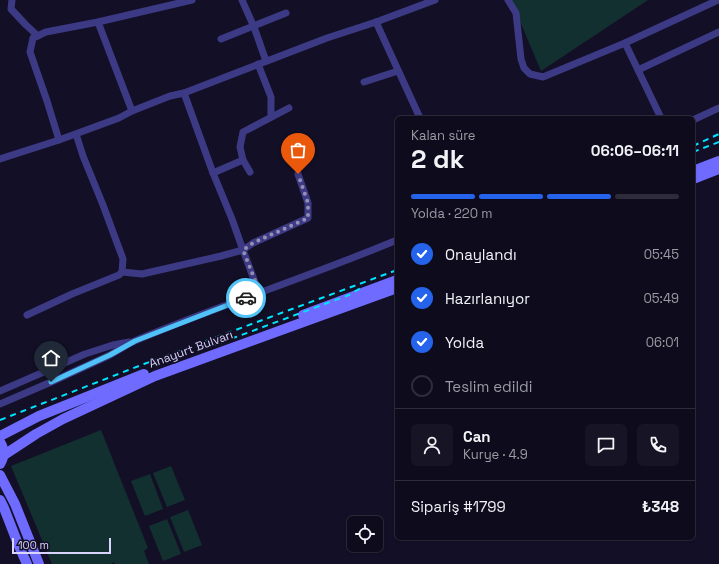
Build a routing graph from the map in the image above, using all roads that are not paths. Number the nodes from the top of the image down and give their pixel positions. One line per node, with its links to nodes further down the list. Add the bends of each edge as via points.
1 (12, 0): 12 (street, via 11,9)
2 (192, 0): 8 (street)
3 (242, 0): 10 (street)
4 (435, 0): 9 (street)
5 (508, 0): 14 (street, via 516,13 524,68 530,74 542,77)
6 (718, 0): 14 (street)
7 (286, 13): 10 (street)
8 (98, 22): 12 (street, via 46,32); 23 (street)
9 (376, 22): 15 (street); 18 (street)
10 (254, 27): 13 (street); 15 (street)
11 (719, 32): 17 (street)
12 (38, 36): 29 (street, via 33,38 30,52)
13 (221, 39)
14 (625, 43): 17 (street)
15 (266, 61): 16 (street)
16 (258, 64): 20 (street); 26 (street, via 271,97)
17 (638, 70): 25 (street)
18 (398, 71): 19 (street); 24 (street)
19 (364, 82)
20 (184, 93): 23 (street); 36 (street)
21 (289, 108): 26 (street)
22 (719, 108): 27 (street)
23 (132, 111): 28 (street)
24 (419, 116)
25 (660, 116)
26 (271, 118): 31 (street, via 243,132 240,147)
27 (695, 119)
28 (76, 134): 29 (street); 41 (street, via 123,259)
29 (59, 140): 30 (street)
30 (0, 159)
31 (243, 160): 35 (street); 36 (street)
32 (719, 161): 34 (main road)
33 (719, 169): 38 (main road)
34 (695, 170)
35 (250, 172)
36 (213, 173): 40 (street)
37 (298, 174): 40 (street, via 308,203 308,218)
38 (695, 178)
39 (395, 241): 44 (street)
40 (243, 250): 41 (street, via 142,274); 44 (street)
41 (122, 272): 45 (street, via 119,276)
42 (395, 281): 49 (main road, Anayurt Bulvarı, via 116,385 39,416)
43 (395, 289): 51 (main road, Anayurt Bulvarı, via 155,376 63,419 36,434)
44 (260, 293): 46 (street)
45 (27, 315)
46 (135, 341): 47 (street, via 85,354); 48 (street, via 110,355)
47 (0, 391)
48 (0, 404)
49 (0, 436)
50 (0, 442): 51 (main road, via 4,449)
51 (2, 460)
52 (0, 476): 53 (main road)
53 (15, 504): 54 (street); 56 (main road)
54 (1, 506): 55 (main road)
55 (27, 564)
56 (39, 564)

